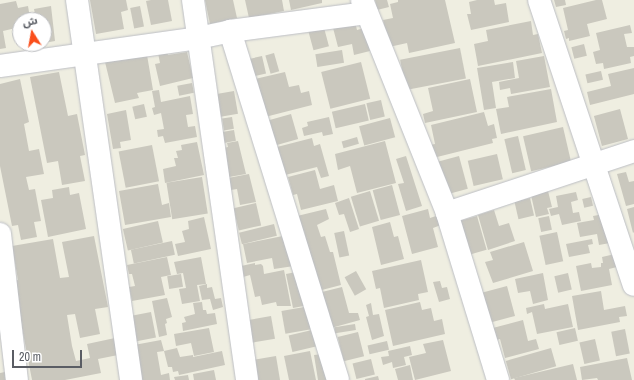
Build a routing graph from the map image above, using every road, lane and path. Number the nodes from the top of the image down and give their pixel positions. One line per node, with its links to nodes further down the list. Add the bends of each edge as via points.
1 (77, 0): 7 (street)
2 (193, 0): 6 (street)
3 (539, 0): 10 (street)
4 (365, 7): 5 (street); 11 (street)
5 (230, 31): 6 (street); 17 (street)
6 (198, 38): 7 (street); 16 (street)
7 (84, 53): 8 (street); 15 (street)
8 (0, 66)
9 (634, 151): 10 (street)
10 (593, 164): 11 (street); 13 (street)
11 (447, 213): 18 (street)
12 (0, 234): 14 (street)
13 (634, 285)
14 (18, 380)
15 (130, 380)
16 (247, 380)
17 (338, 380)
18 (498, 380)

